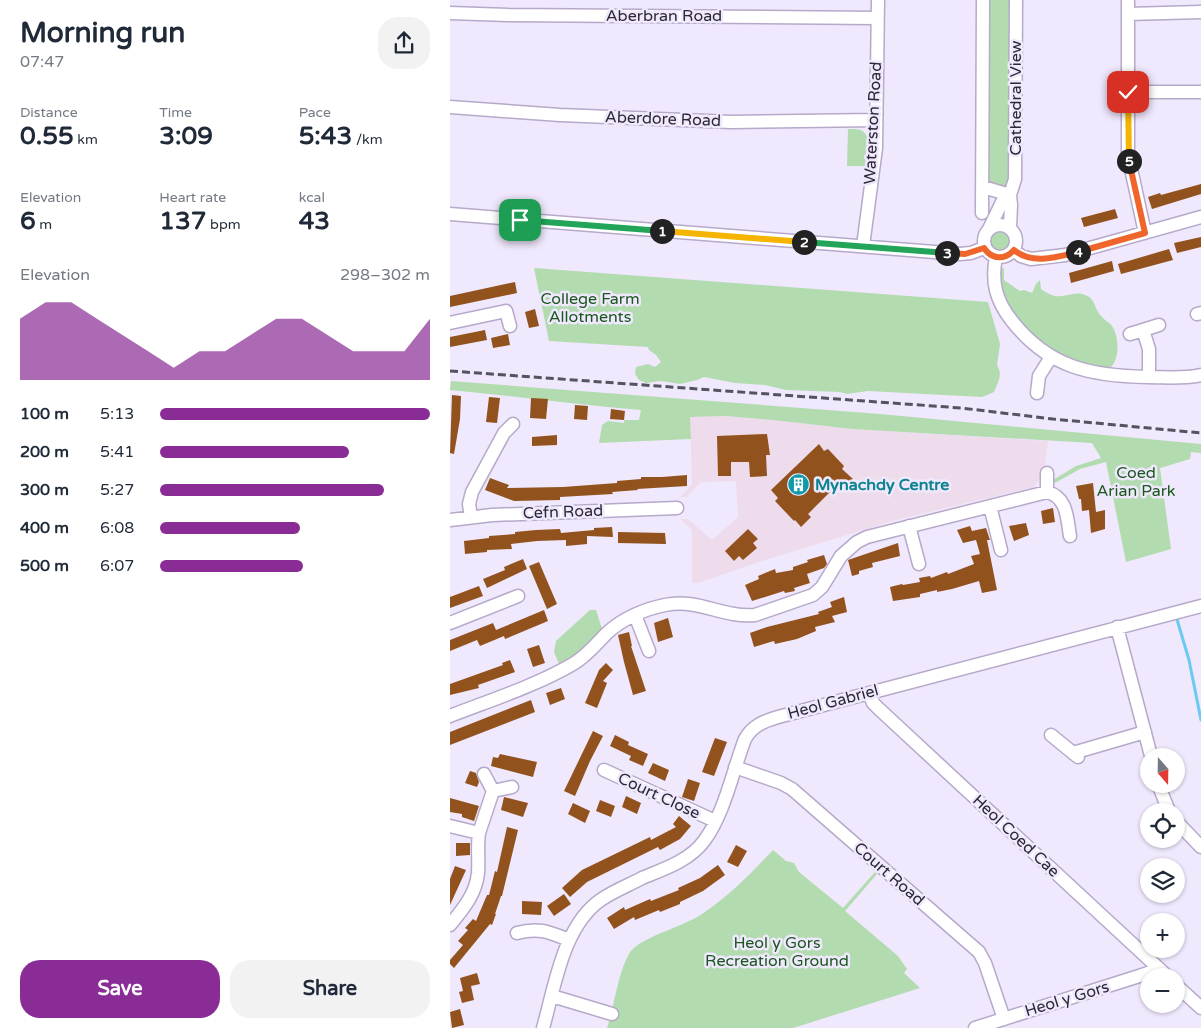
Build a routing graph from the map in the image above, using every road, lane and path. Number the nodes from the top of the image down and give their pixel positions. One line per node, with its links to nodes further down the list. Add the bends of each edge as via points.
1 (878, 0): 8 (street, Waterston Road)
2 (983, 0): 13 (street, Cathedral View)
3 (1016, 0): 14 (street, Cathedral View, via 1015,173)
4 (1128, 0): 7 (street)
5 (1201, 12): 7 (street)
6 (450, 13): 8 (street, Aberbran Road)
7 (1128, 14): 9 (street)
8 (878, 18): 12 (street, Waterston Road)
9 (1128, 92): 10 (street); 20 (street, via 1129,165)
10 (1201, 92)
11 (450, 107): 12 (street, Aberdore Road, via 731,122)
12 (876, 120): 21 (street, Waterston Road, via 876,148)
13 (982, 187): 14 (street); 15 (street, Cathedral View)
14 (1010, 195): 18 (street, Cathedral View); 19 (street, Cathedral View, via 1002,202)
15 (982, 213)
16 (450, 214): 21 (street)
17 (1201, 217): 20 (street)
18 (1010, 228): 19 (street, via 997,225); 23 (street, via 1016,240)
19 (988, 229): 22 (street)
20 (1145, 233): 23 (street, via 1085,251 1051,257 1031,259)
21 (863, 246): 22 (street, via 960,254)
22 (984, 248): 24 (street)
23 (1014, 250): 24 (street, via 1006,257)
24 (996, 258): 30 (street, via 994,281 1000,303 1025,336)
25 (450, 322): 27 (street, via 506,311)
26 (1159, 325): 28 (street)
27 (510, 326)
28 (1144, 330): 29 (street); 32 (street, via 1149,349)
29 (1130, 334)
30 (1051, 356): 32 (street, via 1095,374); 33 (street, via 1039,376)
31 (1201, 375): 32 (street)
32 (1150, 377)
33 (1037, 393)
34 (513, 424): 39 (street, via 504,433 472,492)
35 (1047, 474): 36 (street)
36 (1047, 492): 37 (street); 42 (street, via 1056,496 1064,506)
37 (990, 506): 41 (street); 43 (street)
38 (677, 508): 39 (street, Cefn Road)
39 (470, 517): 40 (street, Cefn Road)
40 (450, 520)
41 (909, 526): 44 (street); 47 (street, via 857,542 841,556 818,591 807,598 755,615 732,614 683,603 662,605)
42 (1070, 536)
43 (1001, 550)
44 (919, 564)
45 (518, 596): 48 (street)
46 (1201, 606): 49 (street, Heol Gabriel)
47 (635, 615): 50 (street); 52 (street, via 613,628 583,657 562,670)
48 (450, 623)
49 (1117, 627): 51 (street, Heol Gabriel); 53 (street)
50 (649, 651)
51 (869, 693): 56 (street, Heol Gabriel, via 778,716 759,724 748,733); 69 (street, Heol Coed Cae, via 878,708)
52 (450, 716)
53 (1145, 732): 54 (street, via 1076,756); 55 (street)
54 (1051, 735)
55 (1149, 748)
56 (735, 768): 61 (street, Heol Gabriel); 74 (street, Court Road, via 792,789 979,952)
57 (604, 770): 61 (street, Court Close)
58 (484, 774): 60 (street)
59 (512, 787): 60 (street)
60 (493, 791): 64 (street)
61 (715, 822): 68 (street, Heol Gabriel, via 704,841 689,856 601,900 581,920)
62 (450, 826): 64 (street)
63 (1185, 831): 65 (street)
64 (480, 833): 66 (street, via 476,886)
65 (1201, 848)
66 (450, 925)
67 (517, 933): 68 (street, via 536,929)
68 (569, 940): 71 (street, Heol Gabriel)
69 (1156, 967): 74 (street, Heol y Gors, via 1148,973)
70 (1185, 993): 72 (street)
71 (552, 996): 73 (street); 75 (street, Heol Gabriel)
72 (1201, 1008)
73 (612, 1014)
74 (1004, 1019): 76 (street, Heol y Gors)
75 (543, 1028)
76 (975, 1028)

